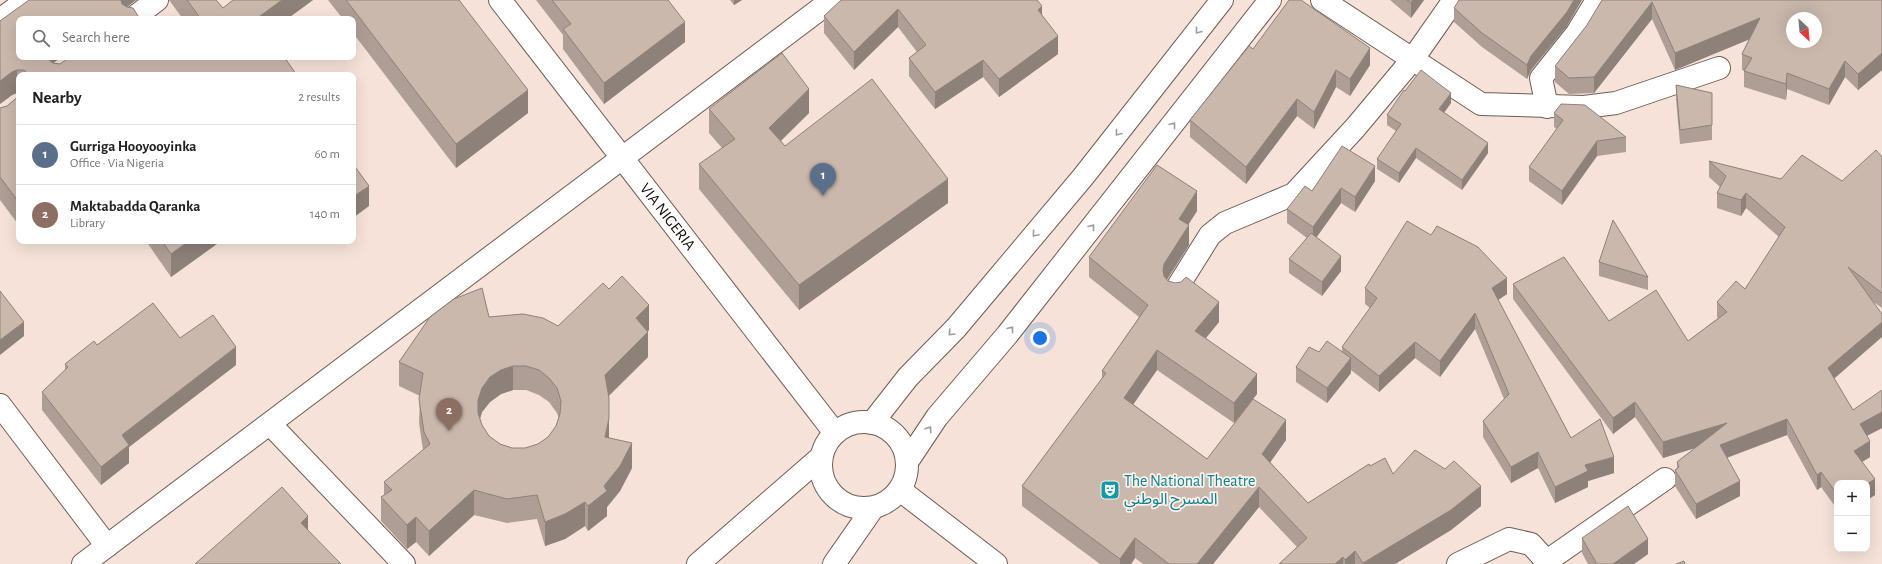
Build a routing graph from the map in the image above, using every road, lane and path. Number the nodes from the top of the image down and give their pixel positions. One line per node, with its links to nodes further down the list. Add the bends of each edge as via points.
1 (27, 0): 11 (main road)
2 (157, 0): 10 (main road)
3 (500, 0): 15 (main road, VIA NIGERIA)
4 (832, 0): 15 (main road)
5 (1222, 0): 18 (main road, one-way to 18, via 1083,177 956,328 908,377)
6 (1270, 0): 22 (main road, one-way to 6, via 937,417 1012,329)
7 (1322, 0): 12 (main road)
8 (1454, 0): 12 (main road)
9 (1597, 0): 14 (main road, via 1577,33 1542,78)
10 (136, 16)
11 (0, 20)
12 (1412, 60): 14 (main road, via 1481,104); 16 (main road, via 1355,128 1294,194 1226,223 1210,235)
13 (1719, 68): 14 (main road, via 1616,103 1584,107)
14 (1547, 107)
15 (621, 159): 19 (main road); 20 (main road, VIA NIGERIA)
16 (1175, 290)
17 (0, 405): 26 (main road)
18 (872, 423): 20 (main road, via 858,422); 22 (main road, via 885,427 896,436 904,448)
19 (270, 424): 26 (main road); 28 (main road)
20 (835, 433): 21 (main road, via 826,444)
21 (821, 457): 25 (main road, via 825,485 833,496 845,505 859,509); 29 (main road)
22 (908, 462): 24 (main road, via 906,477)
23 (1666, 479): 27 (main road)
24 (900, 490): 25 (main road, via 893,498); 31 (main road)
25 (873, 508): 30 (main road)
26 (95, 558)
27 (1548, 563): 32 (main road, via 1531,544 1508,539)
28 (404, 564)
29 (698, 564)
30 (834, 564)
31 (996, 564)
32 (1458, 564)

